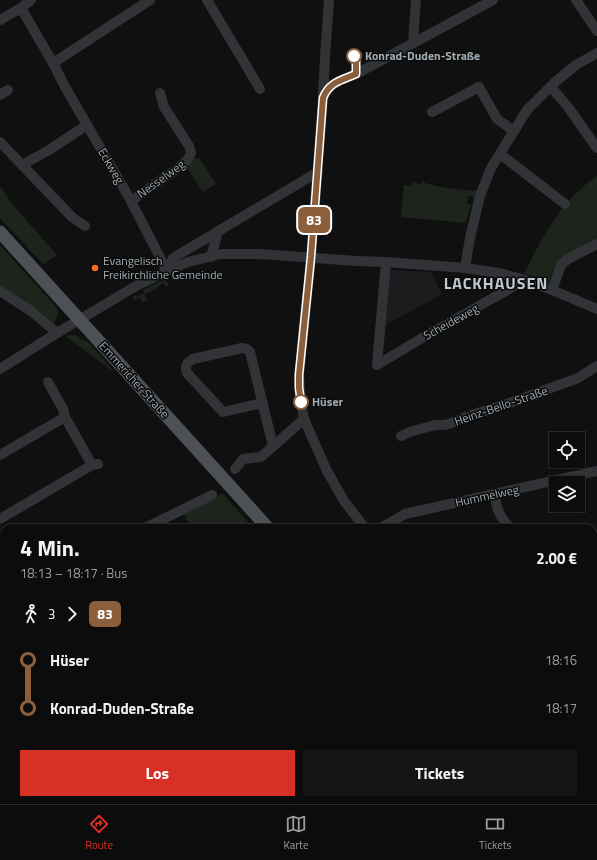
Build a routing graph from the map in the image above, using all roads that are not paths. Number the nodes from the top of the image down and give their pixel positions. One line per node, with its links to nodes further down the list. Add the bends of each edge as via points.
1 (31, 0): 8 (street)
2 (150, 0): 13 (street)
3 (207, 0): 15 (street)
4 (329, 0): 17 (street)
5 (416, 0): 11 (street)
6 (493, 0): 11 (street)
7 (576, 0): 10 (street)
8 (21, 8): 9 (street); 13 (street, Eckweg)
9 (0, 20)
10 (597, 30)
11 (413, 42): 17 (street, via 329,87)
12 (597, 53): 14 (street, via 576,65)
13 (53, 63): 19 (street, Eckweg)
14 (551, 86): 20 (street, via 527,110); 22 (street)
15 (260, 89)
16 (160, 93): 26 (street, Nesselweg, via 164,107 191,153 181,166)
17 (323, 98): 25 (street)
18 (432, 112): 20 (street, via 479,87 498,119)
19 (86, 125): 24 (street); 26 (street, Eckweg)
20 (514, 131): 23 (street)
21 (0, 142): 24 (street)
22 (597, 148)
23 (500, 154): 27 (street); 35 (street, via 491,168 480,196)
24 (22, 165): 28 (street, via 72,217)
25 (318, 172): 29 (street); 33 (street)
26 (131, 201): 36 (street, Eckweg)
27 (566, 204)
28 (85, 226)
29 (218, 231): 32 (street); 36 (street, via 172,258)
30 (0, 232): 41 (main road, Emmericher Straße)
31 (597, 244): 38 (street, via 561,265)
32 (211, 257): 33 (street, via 220,254); 36 (street, via 188,262)
33 (311, 257): 34 (street); 48 (street, via 299,375)
34 (386, 262): 35 (street); 37 (street, Scheideweg, via 377,365)
35 (465, 268): 37 (street)
36 (167, 271): 41 (street)
37 (525, 280): 38 (street)
38 (552, 290): 40 (street)
39 (0, 291): 42 (street, via 31,311)
40 (597, 309)
41 (80, 319): 42 (street); 58 (main road, Emmericher Straße)
42 (57, 333): 44 (street)
43 (597, 366): 49 (street, Heinz-Bello-Straße, via 578,378 507,404 445,425 435,425)
44 (0, 369)
45 (48, 382): 47 (street)
46 (262, 403): 46 (street, via 250,352 246,348 193,359 186,366 187,374 223,412); 50 (street)
47 (65, 417): 51 (street); 56 (street, via 95,464)
48 (304, 419): 50 (street); 59 (street, via 326,469 344,501)
49 (401, 436)
50 (273, 446): 52 (street, via 261,457 243,460)
51 (0, 455)
52 (234, 469)
53 (597, 471): 54 (street, Hummelweg)
54 (494, 494): 60 (street, Hummelweg, via 405,514); 61 (street, via 498,510)
55 (212, 496): 57 (street)
56 (0, 519)
57 (153, 524)
58 (264, 524)
59 (362, 524)
60 (388, 524)
61 (507, 524)

